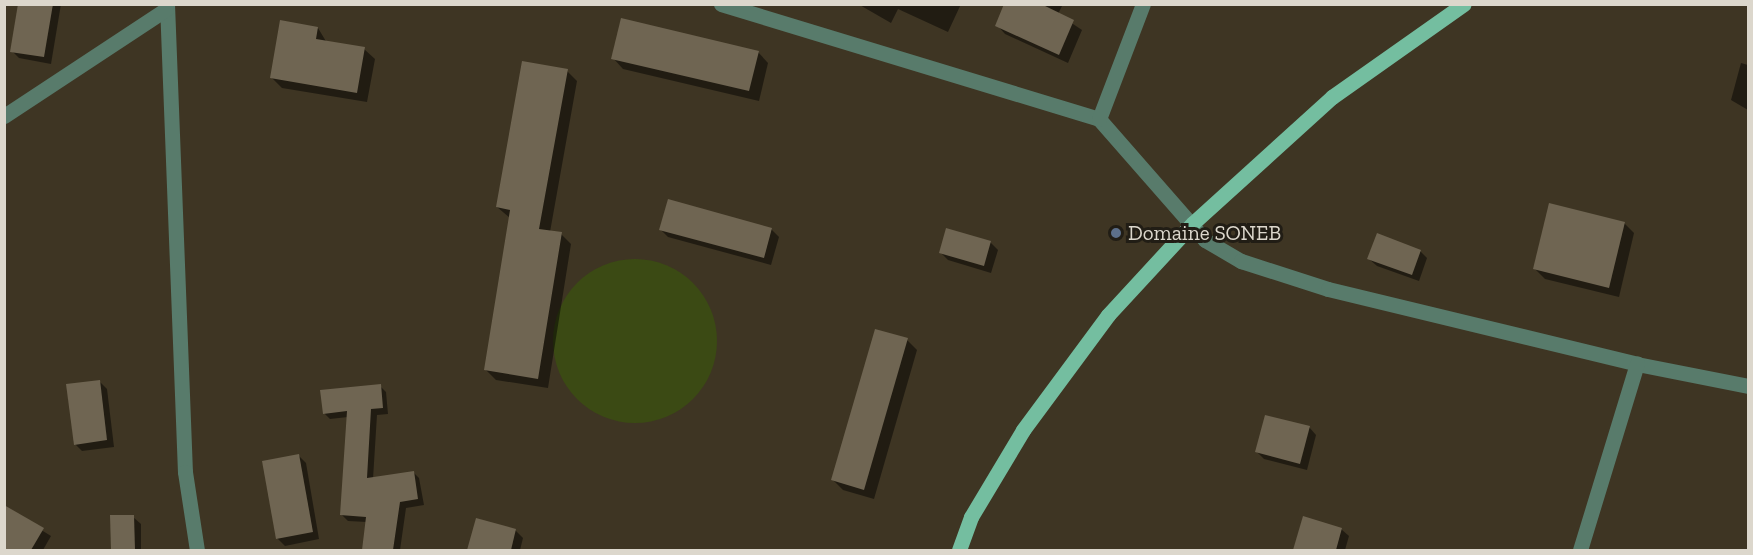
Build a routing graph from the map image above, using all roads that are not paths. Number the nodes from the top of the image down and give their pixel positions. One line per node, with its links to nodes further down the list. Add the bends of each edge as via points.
1 (721, 4): 6 (street)
2 (1143, 4): 6 (street)
3 (1464, 4): 7 (main road, via 1332,97)
4 (167, 7): 5 (street); 10 (street, via 185,472)
5 (4, 116)
6 (1100, 119): 7 (street)
7 (1193, 223): 8 (street, via 1205,240 1241,261 1328,289); 11 (main road, via 1108,315 1023,430 971,517)
8 (1637, 364): 9 (street); 12 (street)
9 (1749, 386)
10 (197, 550)
11 (959, 550)
12 (1580, 550)

